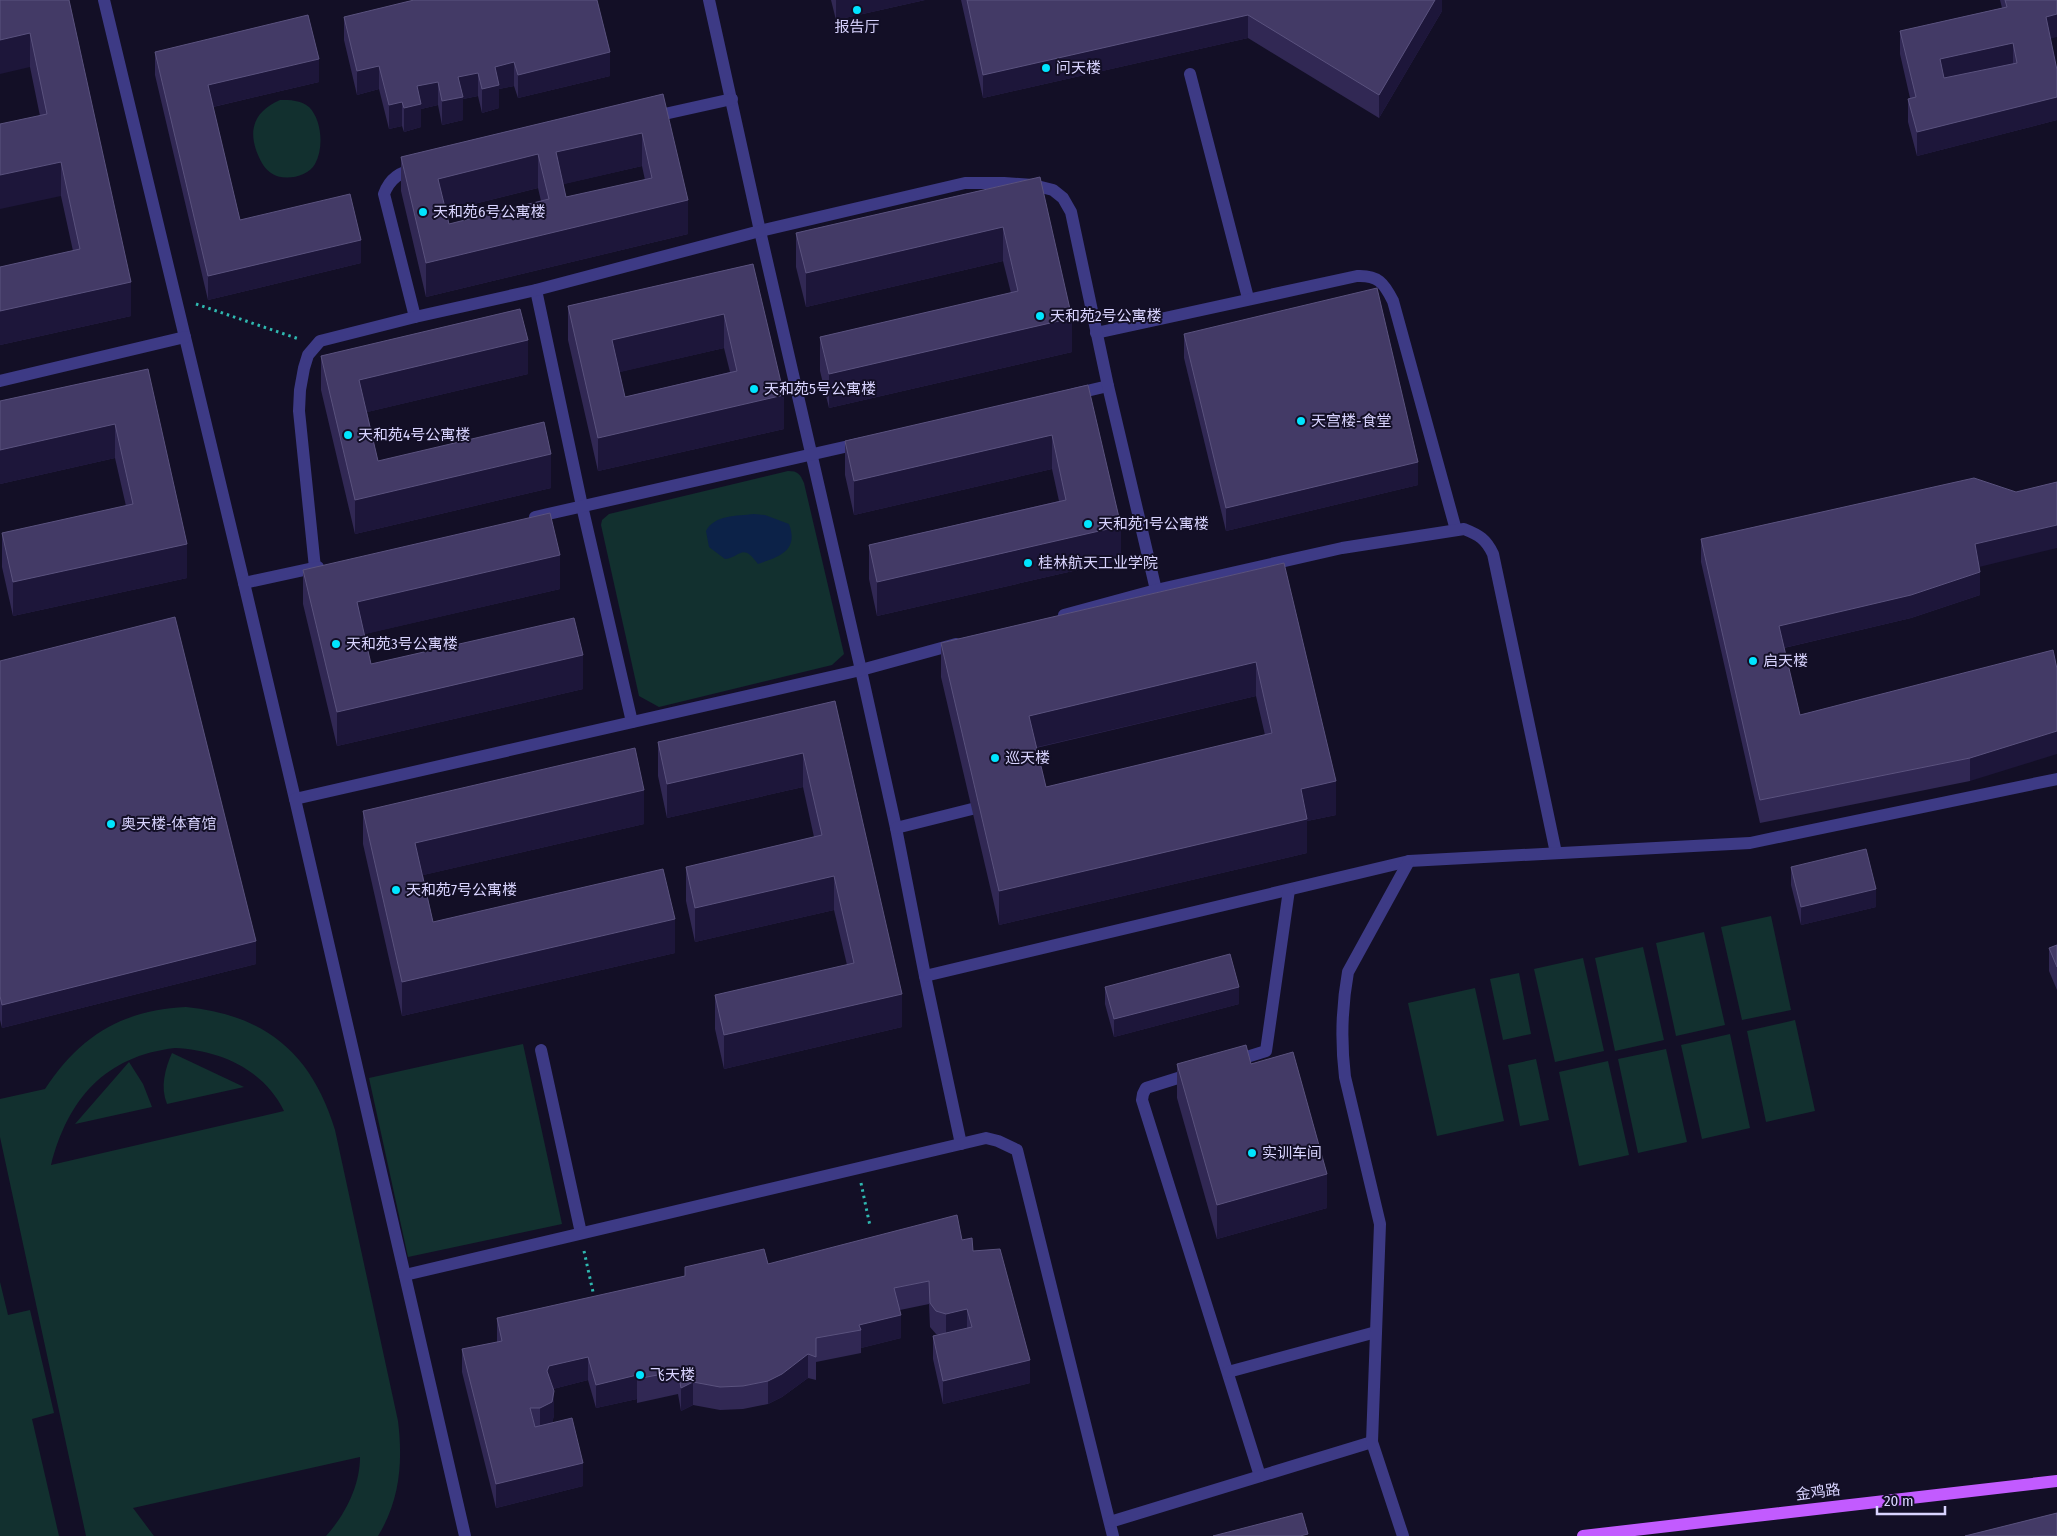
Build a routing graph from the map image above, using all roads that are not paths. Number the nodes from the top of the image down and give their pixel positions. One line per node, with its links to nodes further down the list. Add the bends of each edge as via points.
1 (104, 0): 12 (lane)
2 (709, 0): 4 (lane)
3 (1190, 74): 9 (lane)
4 (732, 99): 5 (lane); 7 (lane)
5 (635, 121)
6 (432, 165): 10 (lane, via 403,172 393,178 384,194)
7 (760, 231): 8 (lane); 11 (lane, via 965,183 1004,182 1053,190 1064,198 1076,230); 17 (lane)
8 (536, 290): 10 (lane); 18 (lane)
9 (1248, 298): 11 (lane); 20 (lane, via 1357,276 1367,275 1379,281 1393,301)
10 (415, 317): 22 (lane, via 320,341 308,355 299,411)
11 (1096, 333): 14 (lane)
12 (185, 337): 13 (lane); 23 (lane)
13 (0, 381)
14 (1108, 386): 15 (lane); 24 (lane)
15 (1060, 397)
16 (878, 439): 17 (lane)
17 (811, 454): 18 (lane); 27 (lane)
18 (582, 506): 19 (lane); 28 (lane)
19 (525, 519)
20 (1456, 530): 24 (lane, via 1342,548); 33 (lane, via 1464,529 1482,537 1493,554)
21 (334, 563): 22 (lane)
22 (315, 568): 23 (lane)
23 (244, 583): 30 (lane)
24 (1156, 590): 25 (lane)
25 (1051, 618)
26 (966, 642): 27 (lane)
27 (861, 670): 28 (lane); 32 (lane)
28 (632, 722): 30 (lane)
29 (2057, 779): 33 (lane, via 1750,843)
30 (295, 799): 40 (lane)
31 (972, 809): 32 (lane)
32 (896, 828): 36 (lane)
33 (1556, 853): 34 (lane)
34 (1409, 861): 35 (lane); 41 (lane, via 1348,972 1345,989 1345,1077 1380,1224)
35 (1289, 890): 36 (lane); 42 (lane, via 1266,1051 1146,1088 1142,1096)
36 (925, 976): 38 (lane)
37 (541, 1050): 39 (lane)
38 (961, 1144): 39 (lane); 46 (lane, via 986,1138 1017,1150)
39 (581, 1233): 40 (lane)
40 (405, 1275): 47 (lane)
41 (1376, 1332): 42 (lane); 43 (lane)
42 (1228, 1372): 44 (lane)
43 (1372, 1442): 44 (lane); 49 (lane)
44 (1260, 1476): 46 (lane)
45 (2057, 1481): 50 (main road, 金鸡路)
46 (1110, 1522): 48 (lane)
47 (465, 1536)
48 (1113, 1536)
49 (1403, 1536)
50 (1583, 1536)

